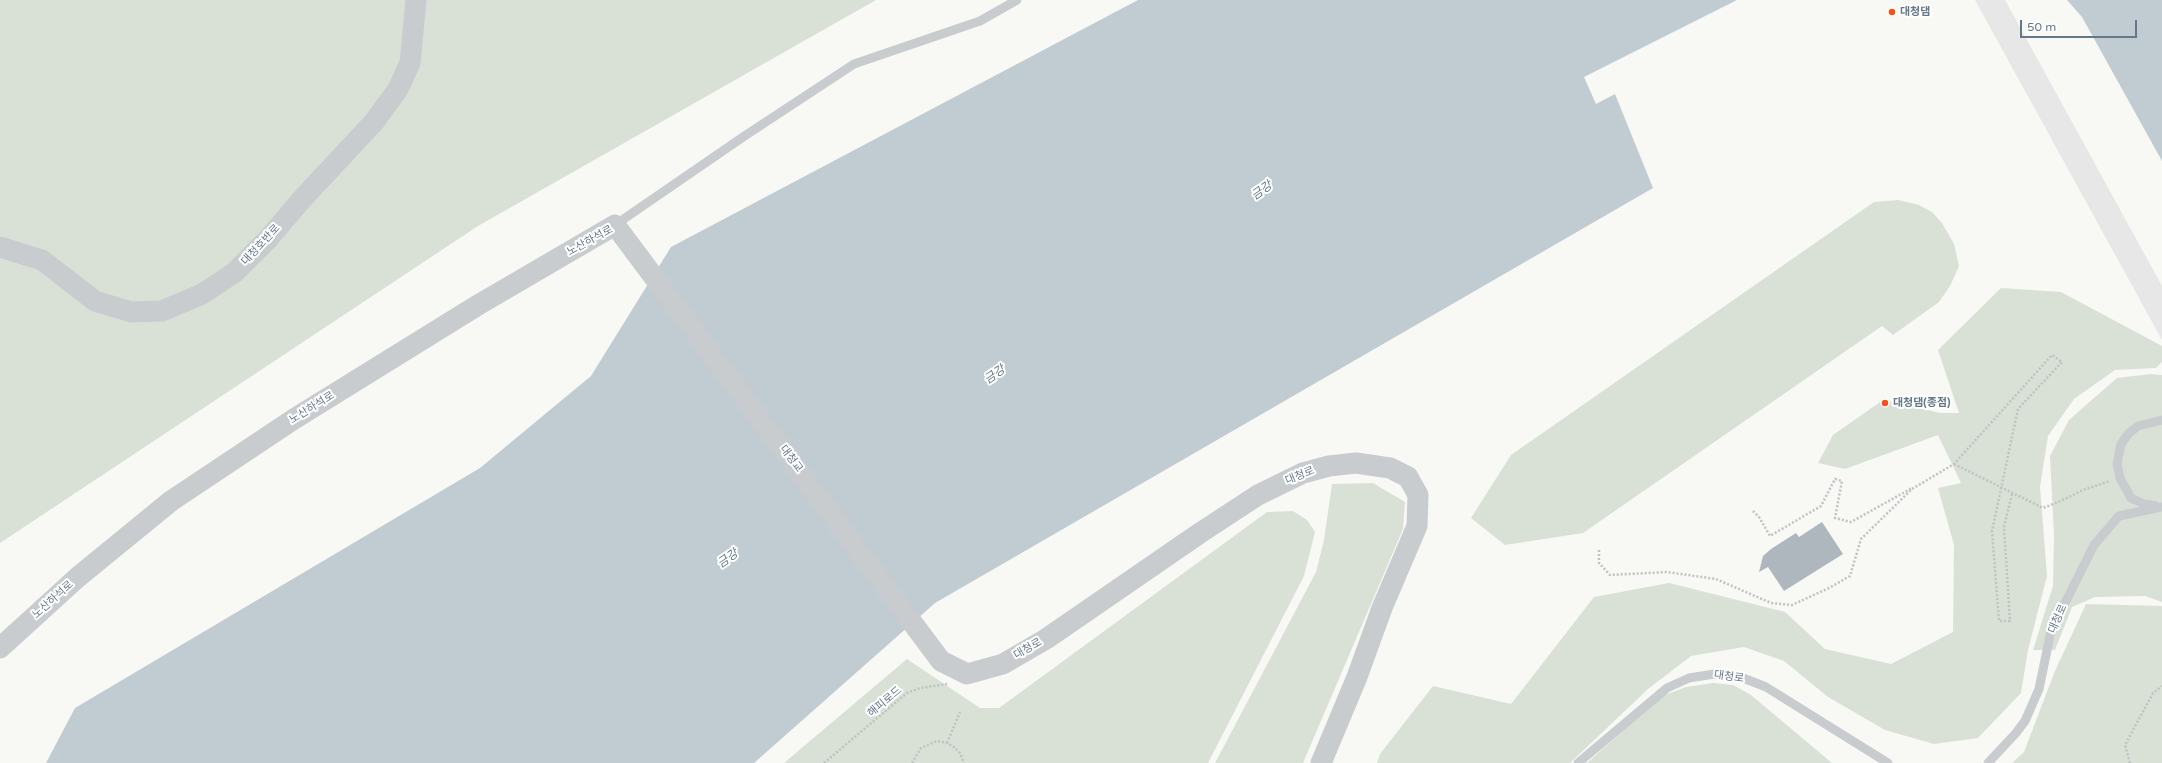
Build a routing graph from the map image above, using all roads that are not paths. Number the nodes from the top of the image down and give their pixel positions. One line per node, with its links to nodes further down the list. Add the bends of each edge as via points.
1 (416, 0): 4 (street, 대청호반로, via 410,63 398,89 374,122 234,273 202,294 162,311 131,312 94,301 42,260)
2 (1017, 0): 3 (lane, via 980,21 854,64)
3 (615, 225): 5 (street, 노산하석로); 8 (street, 노산하석로, via 478,305 307,411 171,501 78,578)
4 (0, 247)
5 (641, 258): 9 (street, 대청교, via 941,661)
6 (2162, 420): 7 (lane, via 2138,426 2125,439 2118,454 2117,464 2120,478 2131,498 2144,504)
7 (2162, 507): 13 (lane, 대청로, via 2119,516 2094,545 2051,631 2039,689 2025,720)
8 (0, 648)
9 (967, 674): 10 (street, 대청로, via 1003,664 1046,639 1200,533 1264,492 1303,473 1329,466 1356,463 1390,468 1408,477 1418,495 1417,526)
10 (1321, 763)
11 (1578, 763): 12 (lane, 대청로, via 1667,688 1689,678 1714,674 1738,676 1766,687)
12 (1888, 763)
13 (1988, 763)

